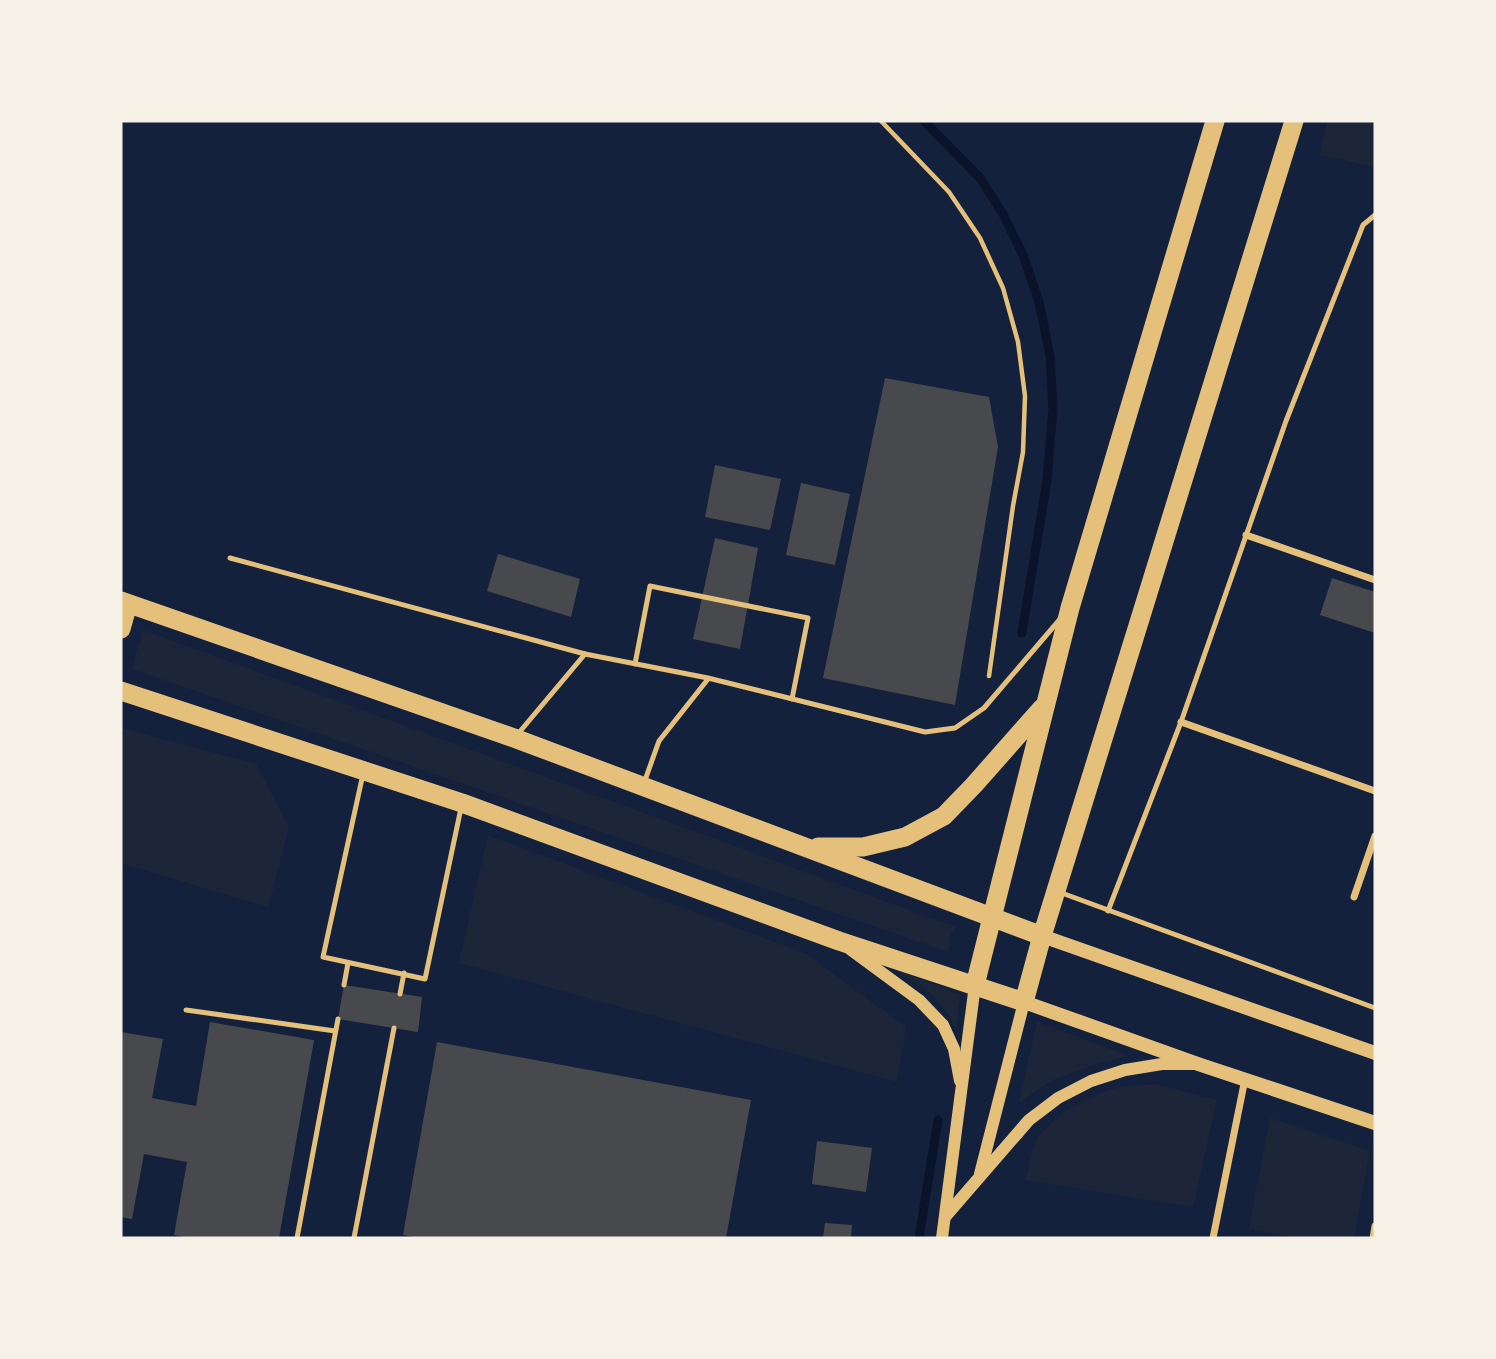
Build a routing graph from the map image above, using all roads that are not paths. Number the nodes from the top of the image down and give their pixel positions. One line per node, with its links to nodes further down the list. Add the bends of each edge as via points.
1 (1215, 121): 8 (highway)
2 (1294, 121): 24 (highway)
3 (1375, 215): 4 (lane, via 1363,225)
4 (1246, 535): 6 (street); 16 (lane)
5 (230, 558): 10 (lane)
6 (1375, 580)
7 (124, 602): 9 (highway); 17 (highway)
8 (1070, 608): 14 (lane, via 984,708 955,729 925,732); 15 (highway)
9 (121, 629)
10 (584, 654): 11 (lane); 17 (lane)
11 (635, 664): 12 (lane); 14 (lane, via 650,586 807,618)
12 (708, 678): 14 (lane); 19 (lane, via 659,741)
13 (121, 691): 18 (highway)
14 (792, 699)
15 (1045, 705): 23 (highway, via 944,816 905,837 863,847 831,848); 27 (highway)
16 (1181, 722): 20 (street); 26 (lane)
17 (514, 738): 19 (highway)
18 (364, 771): 21 (highway); 30 (lane, via 323,957)
19 (643, 786): 23 (highway)
20 (1375, 791)
21 (462, 803): 29 (highway); 31 (lane, via 425,979)
22 (1375, 836): 25 (street)
23 (778, 837): 27 (highway)
24 (1057, 891): 26 (lane); 28 (highway)
25 (1354, 897)
26 (1108, 911): 36 (lane)
27 (992, 917): 28 (highway); 33 (highway)
28 (1042, 936): 35 (highway); 41 (main road)
29 (839, 942): 33 (highway); 44 (street, via 919,1000 943,1025 954,1049)
30 (348, 962): 31 (lane); 32 (lane)
31 (404, 973): 34 (lane)
32 (344, 985)
33 (975, 985): 35 (highway); 44 (street)
34 (400, 994)
35 (1024, 1002): 42 (main road); 46 (street)
36 (1375, 1008)
37 (186, 1010): 40 (lane)
38 (338, 1018): 40 (lane)
39 (394, 1028): 50 (lane)
40 (335, 1031): 49 (lane)
41 (1375, 1053)
42 (1198, 1064): 43 (main road); 46 (street, via 1125,1070 1058,1098 1029,1120)
43 (1245, 1079): 45 (main road); 52 (street)
44 (962, 1091): 47 (street)
45 (1375, 1124)
46 (979, 1178): 47 (street)
47 (945, 1217): 51 (street)
48 (1375, 1226): 53 (street)
49 (296, 1238)
50 (354, 1238)
51 (942, 1238)
52 (1213, 1238)
53 (1373, 1238)

